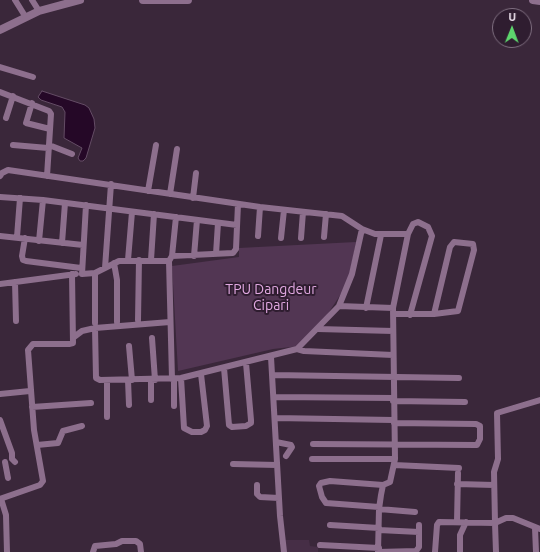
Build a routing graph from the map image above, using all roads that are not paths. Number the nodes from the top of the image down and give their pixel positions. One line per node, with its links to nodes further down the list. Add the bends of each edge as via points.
1 (15, 0): 10 (street)
2 (32, 0): 9 (street)
3 (80, 0): 9 (street)
4 (143, 0): 5 (street)
5 (172, 0): 6 (street)
6 (188, 0)
7 (533, 0): 8 (street)
8 (540, 1)
9 (38, 11): 10 (street)
10 (25, 16): 11 (street)
11 (0, 30)
12 (0, 67): 13 (street)
13 (32, 77)
14 (0, 92): 15 (street)
15 (13, 96): 16 (street); 17 (street)
16 (32, 103): 18 (street, via 49,111); 18 (street, via 26,123)
17 (6, 118)
18 (50, 129): 20 (street)
19 (13, 145): 20 (street)
20 (48, 146): 23 (street); 26 (street)
21 (156, 146): 28 (street)
22 (177, 149): 29 (street)
23 (72, 154)
24 (196, 173): 32 (street)
25 (0, 176): 26 (street, via 8,170)
26 (47, 176): 27 (street)
27 (111, 184): 28 (street); 38 (street)
28 (148, 191): 29 (street)
29 (170, 194): 32 (street)
30 (0, 197): 31 (street)
31 (20, 198): 33 (street); 53 (street)
32 (193, 198): 35 (street)
33 (43, 200): 34 (street); 58 (street)
34 (65, 203): 36 (street); 59 (street)
35 (238, 204): 37 (street); 47 (street)
36 (86, 205): 38 (street); 60 (street)
37 (260, 207): 39 (street); 52 (street)
38 (108, 208): 40 (street); 68 (street)
39 (284, 210): 41 (street); 56 (street)
40 (132, 212): 42 (street); 64 (street)
41 (303, 212): 43 (street); 57 (street)
42 (154, 214): 44 (street); 66 (street)
43 (326, 214): 48 (street, via 342,216); 54 (street)
44 (176, 217): 45 (street); 63 (street)
45 (198, 220): 46 (street); 62 (street)
46 (218, 223): 47 (street); 61 (street)
47 (237, 225): 61 (street, via 234,253)
48 (362, 229): 50 (street); 74 (street, via 352,274)
49 (408, 234): 50 (street); 76 (street); 78 (street, via 416,222 428,227 432,234)
50 (381, 235): 75 (street)
51 (0, 236): 53 (street)
52 (258, 236)
53 (17, 237): 55 (street)
54 (324, 237)
55 (25, 238): 58 (street); 69 (street, via 23,260)
56 (281, 238)
57 (301, 238)
58 (39, 240): 59 (street)
59 (62, 243): 60 (street)
60 (84, 245): 69 (street)
61 (216, 254): 62 (street)
62 (194, 256): 63 (street)
63 (170, 259): 66 (street); 82 (street)
64 (128, 260): 65 (street); 67 (street)
65 (139, 260): 66 (street); 79 (street)
66 (150, 260)
67 (114, 263): 68 (street); 81 (street, via 117,272)
68 (105, 268): 71 (street)
69 (81, 271): 70 (street); 71 (street)
70 (72, 274): 72 (street); 86 (street)
71 (95, 274): 83 (street)
72 (15, 282): 73 (street); 80 (street)
73 (0, 284)
74 (339, 306): 75 (street); 84 (street)
75 (366, 308): 76 (street)
76 (393, 311): 78 (street); 85 (street)
77 (434, 314): 77 (street, via 459,310 474,250 472,244 451,244); 78 (street)
78 (410, 315)
79 (138, 320)
80 (16, 321)
81 (117, 322)
82 (170, 322): 83 (street); 97 (street)
83 (95, 325): 86 (street); 99 (street, via 96,378)
84 (318, 329): 85 (street); 89 (street)
85 (393, 331): 90 (street)
86 (74, 337): 102 (street, via 73,342 69,344 32,344 28,348)
87 (152, 338): 101 (street)
88 (129, 346): 100 (street)
89 (297, 349): 90 (street); 91 (street)
90 (393, 354): 96 (street)
91 (271, 357): 92 (street); 95 (street)
92 (246, 363): 93 (street); 93 (street, via 251,422 246,426 229,426)
93 (224, 368): 94 (street)
94 (201, 374): 97 (street); 97 (street, via 207,426 201,432 192,432 184,428)
95 (273, 375): 96 (street); 104 (street)
96 (393, 377): 98 (street); 105 (street)
97 (176, 378): 101 (street); 111 (street)
98 (459, 378)
99 (107, 380): 100 (street); 113 (street)
100 (130, 380): 101 (street); 110 (street)
101 (153, 380): 106 (street)
102 (30, 391): 103 (street); 112 (street)
103 (0, 394)
104 (274, 397): 105 (street); 114 (street)
105 (393, 399): 108 (street); 116 (street)
106 (151, 400)
107 (540, 400): 132 (street, via 497,413 498,460 494,472)
108 (465, 402)
109 (91, 404): 112 (street)
110 (129, 405)
111 (174, 406)
112 (32, 407): 121 (street)
113 (106, 417)
114 (275, 418): 116 (street); 118 (street)
115 (0, 420): 124 (street, via 14,461)
116 (394, 421): 120 (street); 120 (street, via 476,424 481,430 477,445)
117 (82, 426): 121 (street, via 63,431 58,443)
118 (276, 442): 122 (street, via 291,445); 127 (street)
119 (313, 444): 120 (street)
120 (394, 444): 125 (street)
121 (37, 445): 134 (street, via 42,483)
122 (286, 456)
123 (312, 458): 125 (street)
124 (2, 462): 128 (street)
125 (394, 462): 129 (street, via 458,470); 131 (street, via 390,482)
126 (233, 464): 127 (street)
127 (277, 465): 133 (street)
128 (8, 478)
129 (458, 484): 132 (street); 137 (street)
130 (257, 485): 133 (street, via 257,494 260,497)
131 (384, 485): 135 (street); 135 (street, via 330,481 319,484 325,503)
132 (494, 485): 139 (street)
133 (279, 498): 150 (street)
134 (0, 499): 147 (street, via 6,515)
135 (379, 508): 136 (street); 143 (street)
136 (415, 512)
137 (457, 522): 138 (street); 151 (street, via 437,524)
138 (466, 522): 139 (street); 152 (street, via 460,535)
139 (495, 523): 142 (street, via 513,518); 153 (street)
140 (330, 525): 143 (street)
141 (419, 525): 144 (street)
142 (538, 528): 154 (street)
143 (379, 529): 144 (street); 146 (street)
144 (419, 532): 146 (street, via 419,546 416,551)
145 (320, 545): 146 (street)
146 (378, 550)
147 (8, 552)
148 (93, 552): 149 (street, via 95,546 136,541 140,544)
149 (141, 552)
150 (284, 552)
151 (435, 552)
152 (460, 552)
153 (496, 552)
154 (536, 552)

